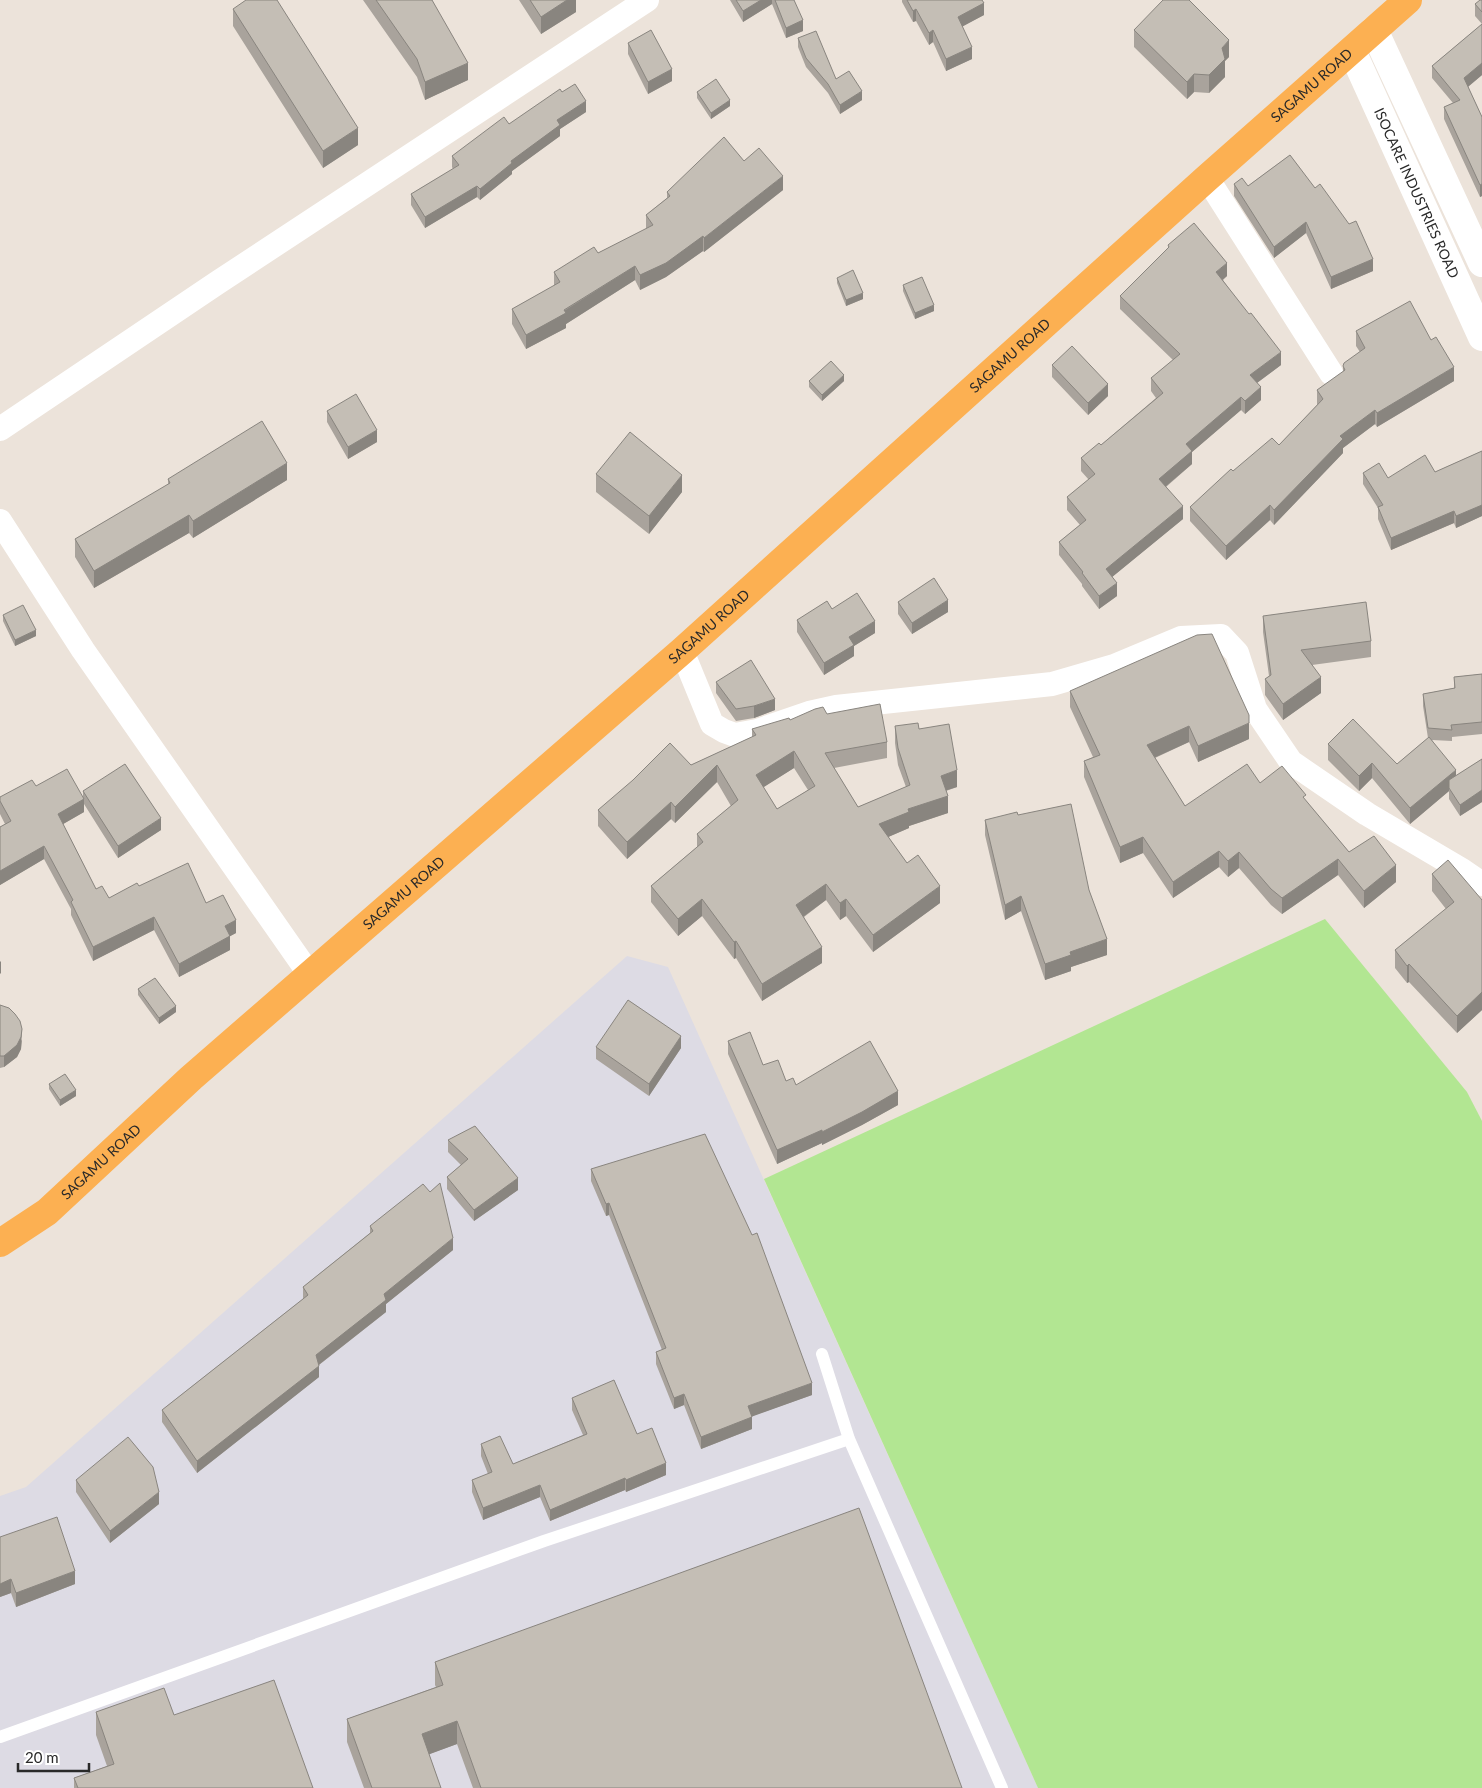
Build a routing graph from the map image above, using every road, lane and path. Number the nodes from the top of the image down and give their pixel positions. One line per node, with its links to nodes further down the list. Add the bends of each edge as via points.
1 (647, 0): 9 (street)
2 (1408, 0): 3 (highway, SAGAMU ROAD)
3 (1374, 30): 4 (highway, SAGAMU ROAD); 6 (street)
4 (1352, 51): 5 (highway, SAGAMU ROAD); 7 (street, ISOCARE INDUSTRIES ROAD)
5 (1207, 178): 8 (street); 11 (highway, SAGAMU ROAD)
6 (1482, 263)
7 (1482, 336)
8 (1331, 373)
9 (0, 430)
10 (0, 521): 13 (street, via 83,650)
11 (682, 651): 12 (street, via 712,724 735,735 836,707 1052,684 1114,666 1181,638 1220,636 1238,653 1255,709 1291,762 1367,814); 13 (highway, SAGAMU ROAD)
12 (1482, 884)
13 (310, 975): 14 (highway, SAGAMU ROAD, via 191,1078 47,1212)
14 (0, 1243)
15 (822, 1354): 16 (lane)
16 (850, 1439): 17 (lane, via 544,1541); 18 (lane)
17 (0, 1738)
18 (1002, 1788)

